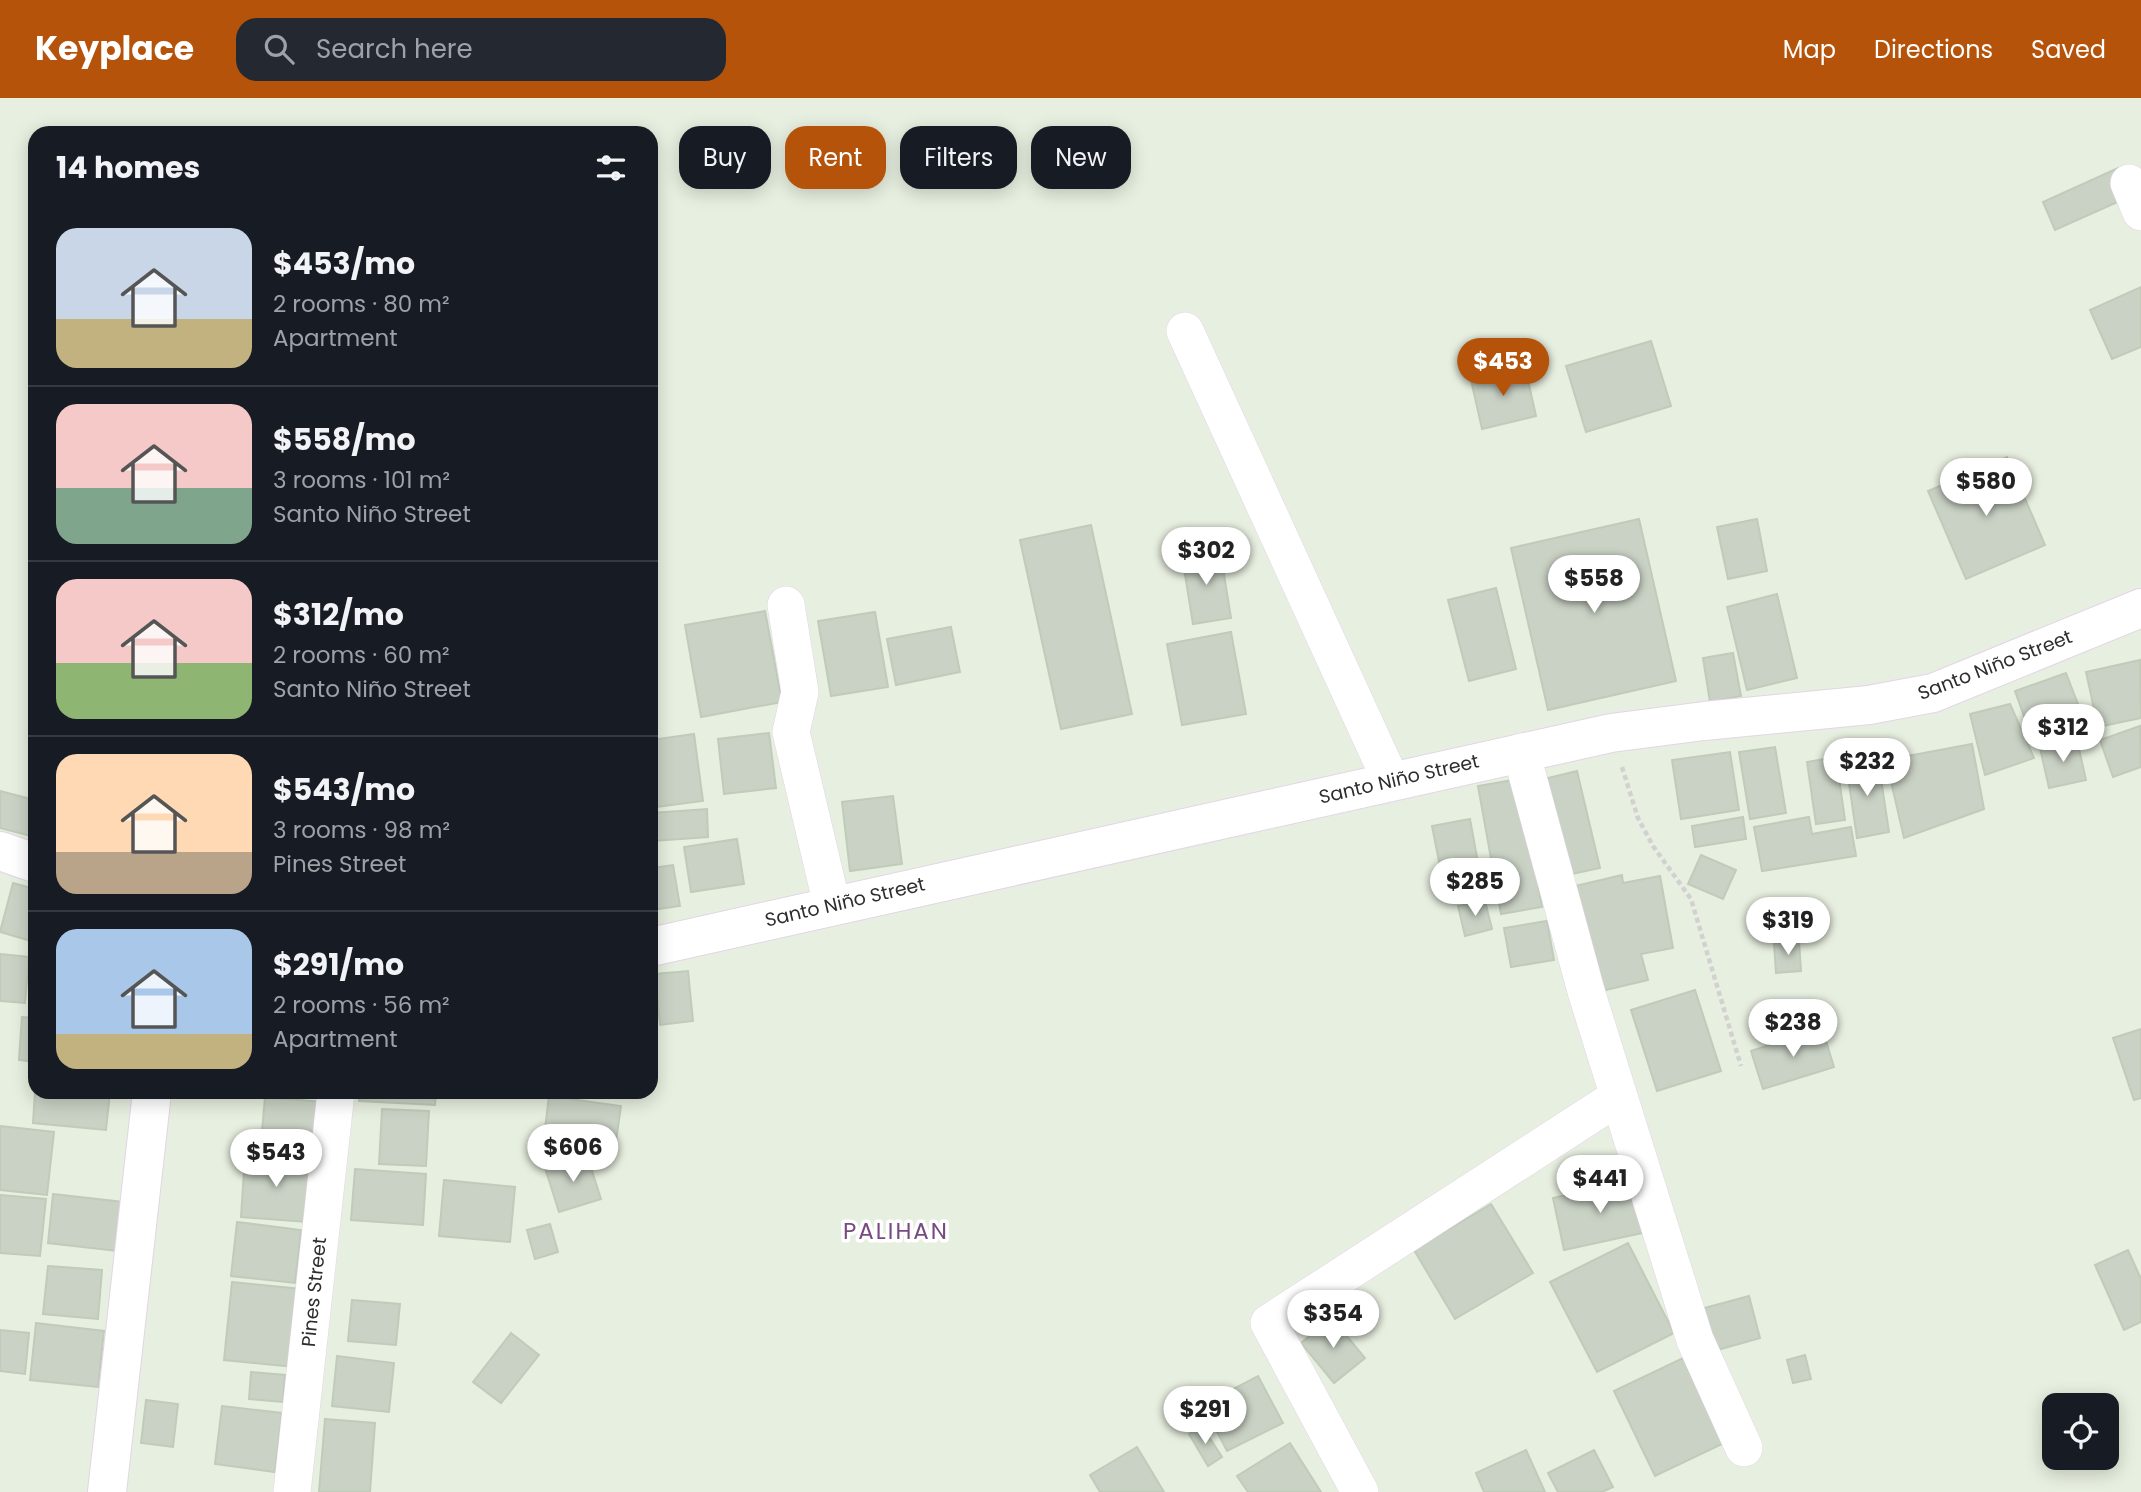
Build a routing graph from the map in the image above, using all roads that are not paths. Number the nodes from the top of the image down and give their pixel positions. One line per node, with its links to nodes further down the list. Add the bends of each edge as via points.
1 (1185, 331): 5 (street)
2 (786, 605): 8 (street, via 800,692 791,732)
3 (2141, 608): 4 (street, Santo Niño Street, via 1933,693 1869,705 1611,733)
4 (1521, 752): 5 (street, Santo Niño Street); 10 (street)
5 (1391, 781): 8 (street, Santo Niño Street)
6 (0, 851): 7 (street)
7 (28, 861)
8 (832, 905): 9 (street, Santo Niño Street)
9 (658, 945)
10 (1618, 1097): 13 (street, via 1695,1340); 16 (street, via 1269,1323)
11 (151, 1099): 14 (street)
12 (335, 1099): 15 (street, Pines Street)
13 (1744, 1448)
14 (107, 1492)
15 (292, 1492)
16 (1360, 1492)

